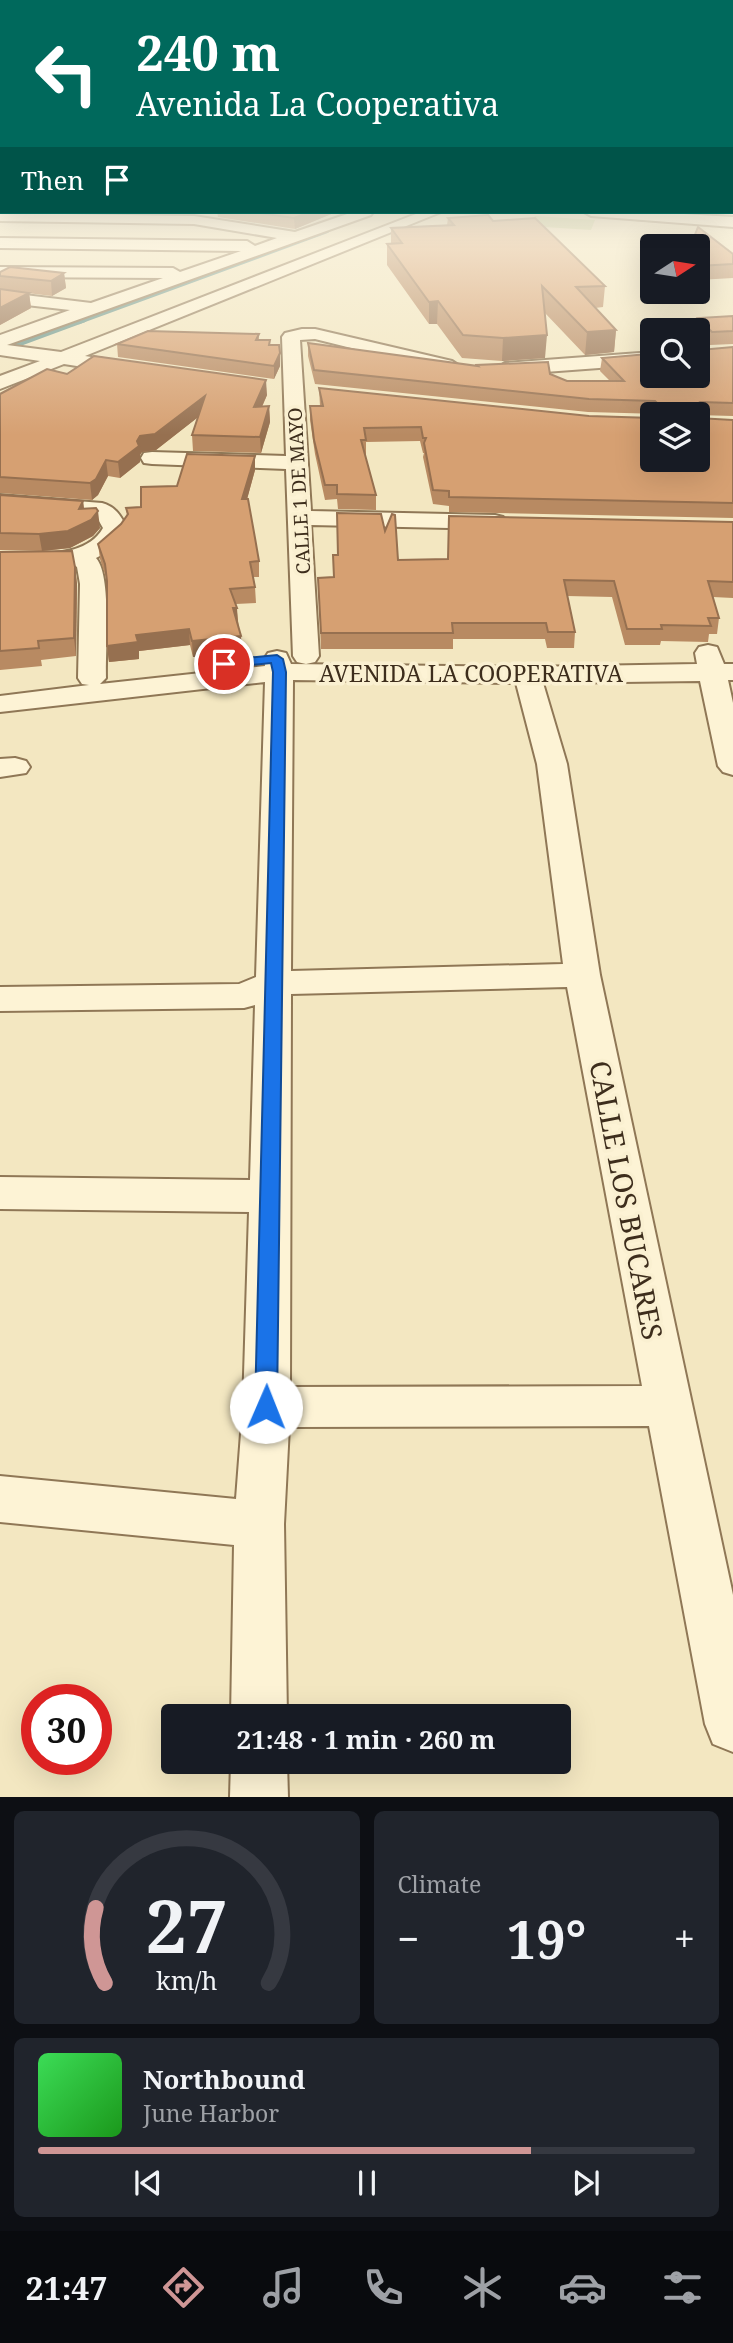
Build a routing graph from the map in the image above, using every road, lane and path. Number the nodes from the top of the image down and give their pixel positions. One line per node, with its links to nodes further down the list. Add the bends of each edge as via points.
1 (214, 267): 4 (street)
2 (297, 267): 9 (street)
3 (0, 272): 4 (street)
4 (195, 274): 6 (street)
5 (0, 297): 6 (street)
6 (97, 308): 7 (street)
7 (3, 347): 9 (street)
8 (640, 359): 13 (street, CALLE 1 DE MAYO, via 476,369 302,334 291,337)
9 (64, 360): 10 (street); 11 (street)
10 (145, 370)
11 (0, 383)
12 (152, 458): 13 (street)
13 (298, 463): 15 (street, CALLE 1 DE MAYO)
14 (0, 502): 17 (street, via 102,510 115,528 113,537)
15 (302, 518): 16 (street); 19 (street, CALLE 1 DE MAYO)
16 (524, 523)
17 (78, 556): 18 (street); 22 (street, via 89,564 92,584)
18 (0, 560)
19 (288, 662): 20 (street, AVENIDA LA COOPERATIVA); 21 (street, AVENIDA LA COOPERATIVA); 22 (street, AVENIDA LA COOPERATIVA); 24 (street, AVENIDA LA COOPERATIVA); 27 (street, CALLE 1 DE MAYO)
20 (721, 662): 21 (street, AVENIDA LA COOPERATIVA); 25 (street)
21 (527, 675): 26 (street, CALLE LOS BUCARES, via 552,765)
22 (92, 678): 23 (street, AVENIDA LA COOPERATIVA)
23 (0, 687)
24 (0, 704)
25 (733, 766)
26 (582, 975): 27 (street); 31 (street, CALLE LOS BUCARES)
27 (274, 983): 28 (street, via 244,996); 30 (street, CALLE 1 DE MAYO)
28 (0, 999)
29 (0, 1193): 30 (street)
30 (270, 1196): 32 (street, CALLE 1 DE MAYO)
31 (668, 1406): 32 (street); 35 (street, CALLE LOS BUCARES)
32 (266, 1407): 34 (street, CALLE 1 DE MAYO)
33 (0, 1499): 34 (street)
34 (259, 1524): 36 (street, CALLE 1 DE MAYO)
35 (718, 1576): 37 (street, CALLE LOS BUCARES)
36 (259, 1704)
37 (733, 1724)
38 (259, 1774): 39 (street)
39 (259, 1797)

